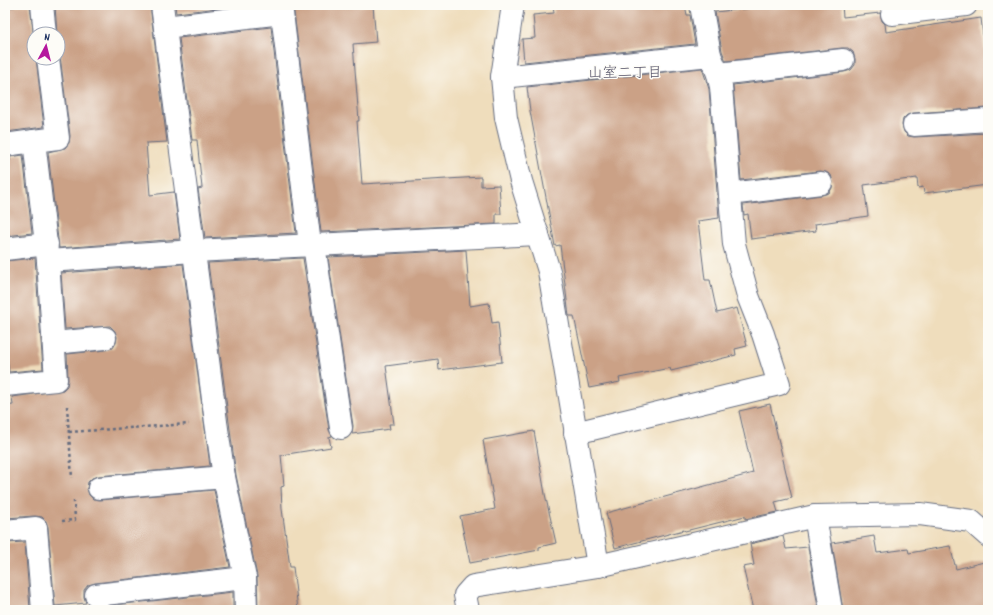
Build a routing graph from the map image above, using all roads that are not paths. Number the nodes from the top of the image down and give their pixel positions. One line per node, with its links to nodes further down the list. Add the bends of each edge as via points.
1 (42, 5): 8 (street)
2 (162, 5): 9 (street)
3 (513, 5): 13 (street)
4 (701, 5): 11 (street)
5 (966, 5): 7 (street)
6 (283, 9): 9 (street); 21 (street)
7 (892, 14)
8 (44, 26)
9 (165, 27): 23 (street)
10 (843, 60): 11 (street)
11 (714, 64): 13 (street); 19 (street)
12 (49, 66): 16 (street, via 58,138)
13 (502, 77): 20 (street, via 506,118 521,181)
14 (988, 120): 15 (street)
15 (914, 125)
16 (34, 141): 17 (street); 24 (street)
17 (5, 145)
18 (821, 182): 19 (street)
19 (730, 194): 29 (street, via 734,244 748,296 778,384)
20 (538, 234): 21 (street); 29 (street, via 549,271)
21 (312, 245): 23 (street); 28 (street)
22 (5, 249): 24 (street)
23 (194, 251): 24 (street); 30 (street)
24 (48, 253): 26 (street)
25 (105, 338): 26 (street)
26 (54, 343): 27 (street, via 56,380)
27 (5, 385)
28 (341, 428)
29 (575, 434): 35 (street)
30 (224, 477): 31 (street); 36 (street)
31 (99, 488)
32 (814, 516): 34 (street, via 920,514 971,521); 35 (street); 41 (street)
33 (5, 531): 38 (street, via 36,528)
34 (988, 536)
35 (598, 566): 40 (street, via 473,586 465,595)
36 (244, 578): 37 (street); 39 (street)
37 (96, 595)
38 (43, 610)
39 (246, 610)
40 (468, 610)
41 (831, 610)

